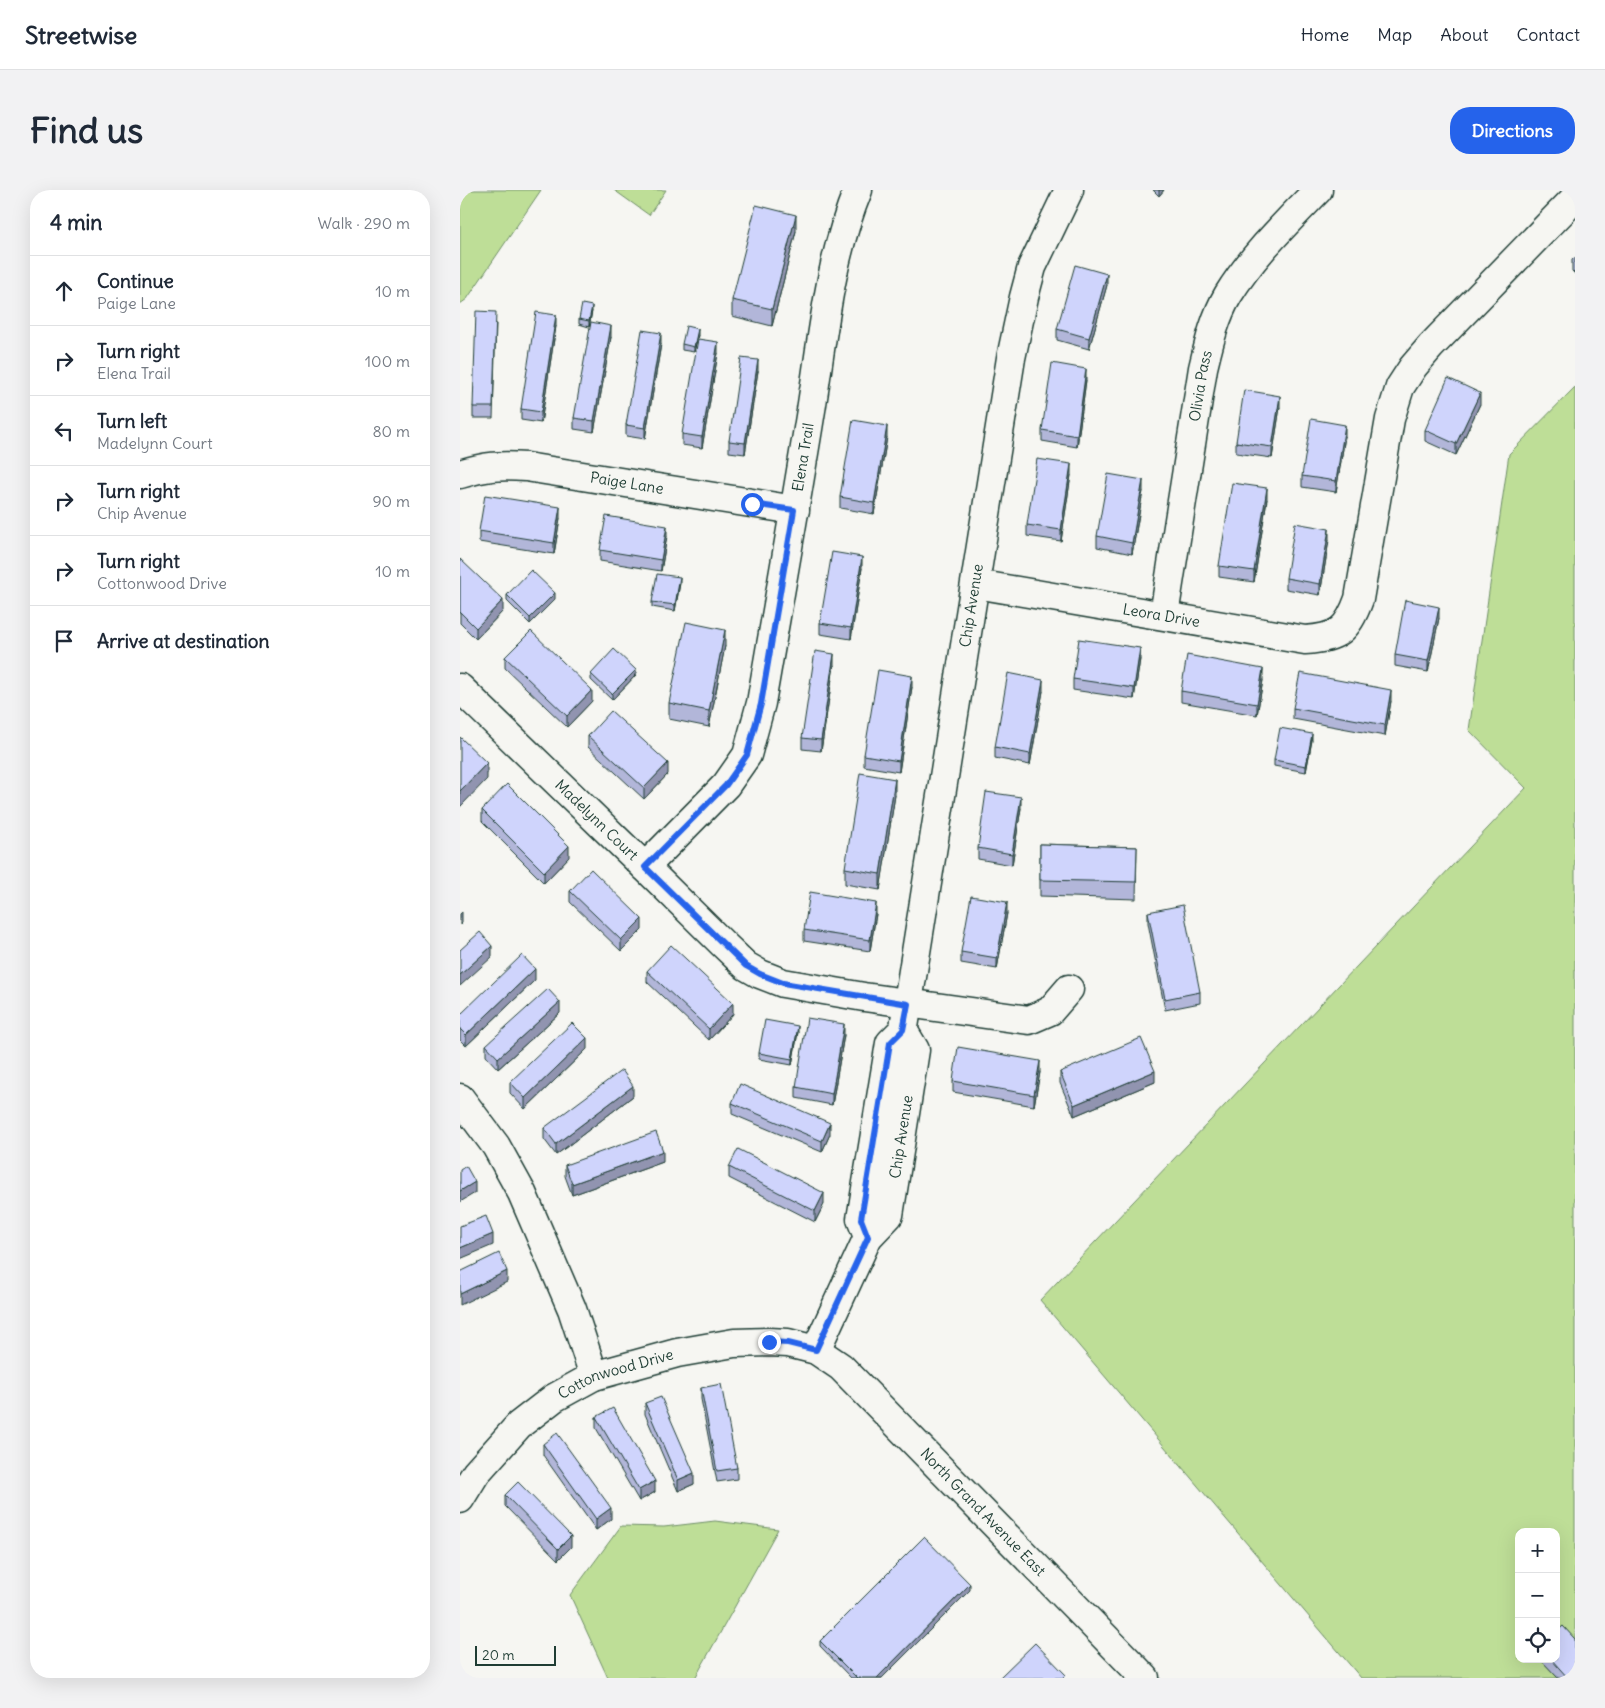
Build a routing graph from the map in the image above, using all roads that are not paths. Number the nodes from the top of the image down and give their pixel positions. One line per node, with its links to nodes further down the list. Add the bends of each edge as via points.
1 (858, 190): 6 (street, Elena Trail, via 834,270)
2 (1069, 190): 7 (street, Chip Avenue, via 1032,267 1024,297)
3 (1318, 190): 8 (street, Olivia Pass, via 1248,266 1227,296 1211,336 1203,368)
4 (1575, 198): 8 (street, Leora Drive, via 1412,366 1400,387 1390,419 1359,599 1344,628 1322,639 1305,640)
5 (460, 474): 6 (street, Paige Lane, via 500,465 526,467)
6 (794, 510): 10 (street, Elena Trail, via 761,704 747,755 726,785)
7 (976, 584): 8 (street, Leora Drive); 12 (street, Chip Avenue)
8 (1164, 616)
9 (460, 688): 10 (street, Madelynn Court)
10 (645, 867): 12 (street, Madelynn Court, via 734,955 760,974 783,983)
11 (1069, 990): 12 (street, Madelynn Court, via 1050,1010 1029,1020)
12 (908, 1004): 14 (street, Chip Avenue, via 903,1030 890,1043 895,1089 861,1219 868,1237)
13 (460, 1098): 15 (street, via 496,1146 522,1193 572,1309)
14 (816, 1350): 15 (street, Cottonwood Drive, via 788,1343 734,1343 677,1353); 17 (street, North Grand Avenue East, via 841,1367)
15 (594, 1376): 16 (street, Cottonwood Drive, via 554,1398 519,1425 476,1473)
16 (460, 1499)
17 (1145, 1678)

